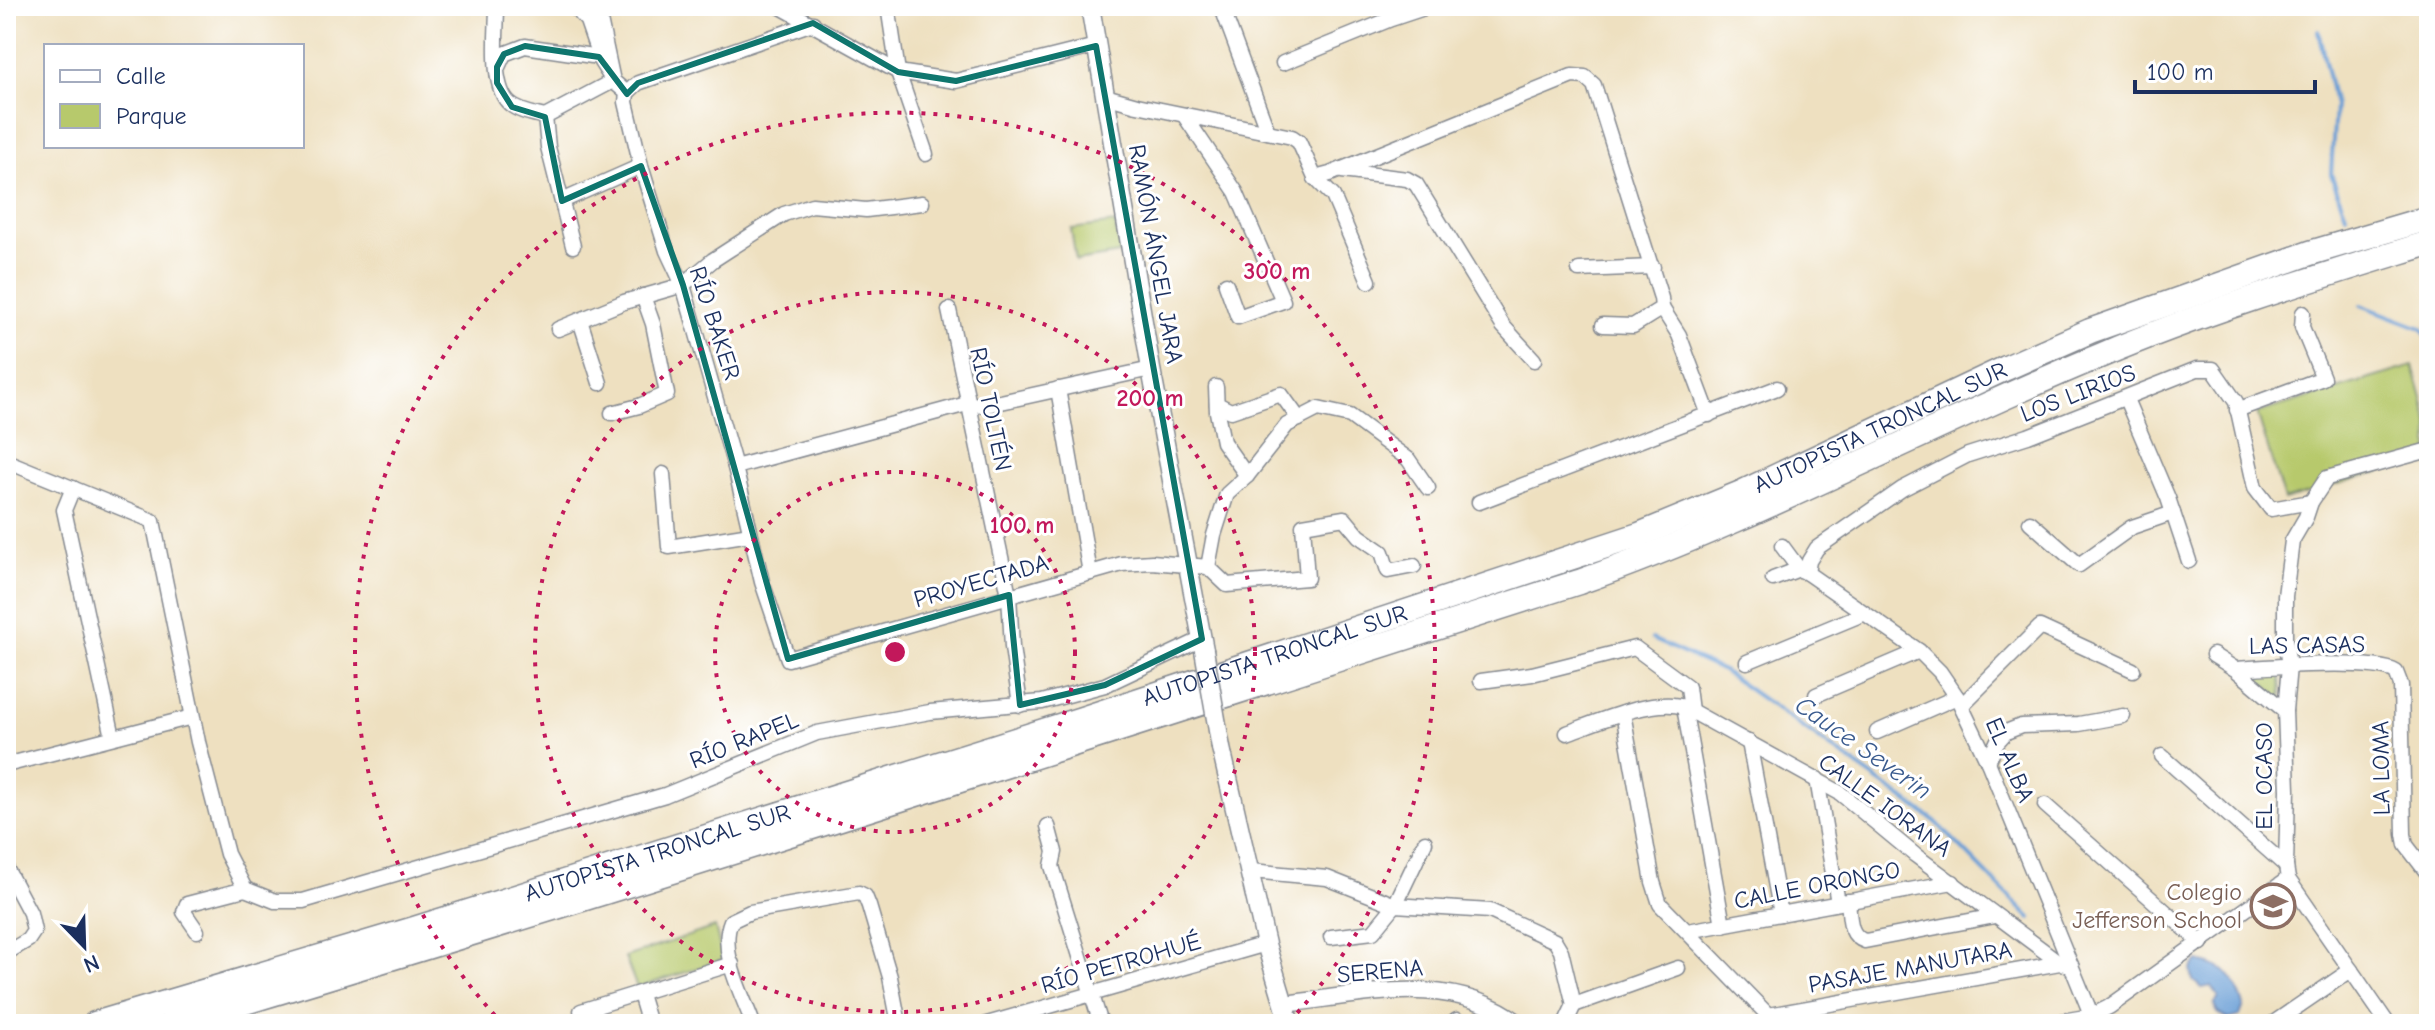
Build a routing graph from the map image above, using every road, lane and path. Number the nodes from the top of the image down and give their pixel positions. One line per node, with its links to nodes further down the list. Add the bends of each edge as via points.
1 (497, 6): 14 (street)
2 (574, 6): 12 (street, via 587,21)
3 (597, 6): 16 (street)
4 (779, 6): 10 (street)
5 (888, 6): 15 (street)
6 (1090, 6): 11 (main road, RAMÓN ÁNGEL JARA)
7 (1430, 6): 9 (street)
8 (1222, 8): 21 (street)
9 (1388, 12): 13 (street)
10 (813, 23): 15 (street); 17 (street, via 638,83)
11 (1096, 46): 15 (street, via 956,81); 18 (main road, RAMÓN ÁNGEL JARA)
12 (599, 57): 14 (street, via 525,46 504,54); 16 (street)
13 (1283, 63)
14 (497, 67): 20 (street, via 497,83 512,107)
15 (898, 72): 22 (street)
16 (613, 81): 17 (street); 20 (street)
17 (627, 93): 23 (street, RÍO BAKER)
18 (1105, 96): 19 (street); 44 (main road, RAMÓN ÁNGEL JARA)
19 (1184, 115): 21 (street); 34 (street, via 1236,192 1283,301 1238,317)
20 (545, 117): 26 (street)
21 (1268, 132): 25 (street, via 1299,142)
22 (926, 154)
23 (641, 166): 26 (street); 35 (street, RÍO BAKER)
24 (1340, 170): 25 (street); 31 (street, via 1572,76 1585,77 1594,85); 43 (street, via 1416,184 1503,326)
25 (1315, 178): 33 (street, via 1333,196)
26 (562, 201): 30 (street)
27 (922, 203): 35 (street, via 866,210 812,205 784,214)
28 (2429, 218): 135 (highway, AUTOPISTA TRONCAL SUR, via 2310,253 2090,331 1639,535 1082,719)
29 (2429, 243): 136 (highway, AUTOPISTA TRONCAL SUR, via 2152,334 1715,530 1579,582 455,940)
30 (573, 246)
31 (1653, 267): 32 (street); 37 (street)
32 (1579, 270)
33 (1369, 281)
34 (1226, 284)
35 (683, 285): 36 (street); 58 (street, RÍO BAKER)
36 (643, 296): 40 (street); 53 (street, via 667,394)
37 (1662, 308): 41 (street, via 1633,326); 54 (street, via 1679,335)
38 (949, 310): 50 (street, RÍO TOLTÉN)
39 (2303, 313): 52 (street, via 2302,327 2323,378)
40 (580, 320): 42 (street); 45 (street)
41 (1603, 325)
42 (558, 329)
43 (1534, 360)
44 (1151, 369): 48 (street); 70 (main road, RAMÓN ÁNGEL JARA)
45 (600, 383)
46 (1216, 387): 51 (street)
47 (1777, 388): 54 (street)
48 (1058, 389): 50 (street, via 987,405); 74 (street)
49 (2126, 399): 52 (street, LOS LIRIOS, via 2197,369 2213,369); 65 (street); 73 (street, LOS LIRIOS, via 1947,465 1817,548)
50 (967, 404): 58 (street); 76 (street, RÍO TOLTÉN)
51 (1217, 404): 55 (street, via 1231,411 1281,394); 60 (street, via 1223,442)
52 (2237, 410): 64 (street, LOS LIRIOS, via 2255,488 2271,509)
53 (612, 413)
54 (1709, 415): 63 (street)
55 (1299, 419): 60 (street, via 1287,425); 62 (street, via 1318,409 1350,416 1408,459)
56 (2429, 450): 64 (street, EL OCASO, via 2327,478)
57 (6, 461): 61 (street)
58 (735, 467): 67 (street, RÍO BAKER)
59 (663, 474): 67 (street, via 669,547)
60 (1247, 476): 72 (street, via 1227,494)
61 (73, 488): 95 (street, via 153,521); 98 (street, via 64,510)
62 (1428, 488)
63 (1479, 502)
64 (2311, 502): 83 (street, EL OCASO, via 2292,541 2285,596)
65 (2173, 513): 66 (street, via 2132,527 2079,565); 69 (street)
66 (2030, 522)
67 (750, 534): 81 (street, RÍO BAKER)
68 (1782, 546): 73 (street, EL ALBA)
69 (2189, 561)
70 (1188, 564): 72 (street, PROYECTADA); 74 (street, PROYECTADA, via 1122,564); 78 (main road, RAMÓN ÁNGEL JARA)
71 (1414, 566): 72 (street, PROYECTADA, via 1388,571 1382,552 1344,518 1303,525 1307,578 1227,585)
72 (1208, 567)
73 (1803, 571): 75 (street); 77 (street, EL ALBA)
74 (1090, 573): 76 (street, PROYECTADA)
75 (1773, 579)
76 (1009, 595): 81 (street, PROYECTADA); 90 (street, RÍO TOLTÉN)
77 (1863, 614): 79 (street, EL ALBA); 82 (street)
78 (1203, 645): 90 (street, RÍO RAPEL, via 1105,685); 108 (main road, RAMÓN ÁNGEL JARA, bridge)
79 (1919, 651): 88 (street); 89 (street, EL ALBA)
80 (2213, 655): 85 (street, LAS CASAS)
81 (788, 659)
82 (1747, 662)
83 (2289, 666): 84 (street, LAS CASAS); 85 (street, LAS CASAS); 92 (street, EL OCASO)
84 (2379, 666): 110 (street, LA LOMA, via 2396,672 2401,685 2404,834 2406,845)
85 (2235, 669): 92 (street, LAS CASAS)
86 (2133, 670): 89 (street, via 2040,627)
87 (1481, 681): 91 (street, via 1635,648 1688,687)
88 (1816, 695)
89 (1960, 701): 96 (street); 101 (street, EL ALBA)
90 (1020, 705): 112 (street, RÍO RAPEL, via 930,712 817,733 665,795 303,901 275,901)
91 (1687, 709): 93 (street, via 1672,703); 99 (street, CALLE IORANA); 117 (street)
92 (2285, 711): 109 (street, EL OCASO)
93 (1623, 713): 97 (street); 119 (street, via 1655,893)
94 (2123, 716): 101 (street, via 2021,726 2006,732)
95 (192, 717): 98 (street); 112 (street, via 227,854)
96 (1877, 732)
97 (1567, 733)
98 (113, 737): 102 (street)
99 (1749, 742): 103 (street, CALLE IORANA); 115 (street)
100 (2162, 756): 109 (street)
101 (1988, 762): 125 (street, EL ALBA)
102 (6, 765)
103 (1817, 779): 111 (street, CALLE IORANA); 113 (street)
104 (2045, 805): 121 (street)
105 (1048, 826): 129 (street, via 1055,852 1052,866)
106 (1425, 842): 114 (street)
107 (6, 868): 123 (street, via 34,931)
108 (1251, 871): 114 (street, via 1327,878); 122 (main road, RAMÓN ÁNGEL JARA)
109 (2287, 873): 121 (street); 127 (street)
110 (2429, 875)
111 (1953, 882): 113 (street, CALLE ORONGO); 116 (street, CALLE IORANA)
112 (245, 889): 118 (street, via 187,904 184,912)
113 (1843, 902): 115 (street, CALLE ORONGO); 116 (street, via 1852,931 1865,941)
114 (1395, 905): 120 (street, via 1373,932); 131 (street, via 1490,911 1555,941)
115 (1781, 914): 117 (street, CALLE ORONGO)
116 (1995, 916): 125 (street, CALLE IORANA)
117 (1723, 925): 119 (street, CALLE ORONGO)
118 (197, 931)
119 (1688, 931): 133 (street)
120 (1331, 937)
121 (2201, 943): 134 (street)
122 (1266, 944): 129 (street, RÍO PETROHUÉ); 130 (main road, RAMÓN ÁNGEL JARA)
123 (6, 953)
124 (732, 964): 128 (street); 138 (street); 139 (street, via 726,932 738,916 859,893 865,896 873,921)
125 (2066, 964): 133 (street, PASAJE MANUTARA); 134 (street, EL ALBA)
126 (1678, 968): 131 (street)
127 (2351, 970): 146 (street); 147 (street)
128 (640, 994): 132 (street); 137 (street)
129 (1092, 994): 140 (street, RÍO PETROHUÉ); 141 (street)
130 (1284, 1004): 142 (main road, RAMÓN ÁNGEL JARA); 143 (street, SERENA, via 1438,990 1481,1001)
131 (1574, 1005): 144 (street)
132 (588, 1015)
133 (1771, 1019)
134 (2093, 1020): 145 (street)
135 (95, 1024)
136 (171, 1024)
137 (649, 1024)
138 (753, 1024)
139 (899, 1024)
140 (987, 1024)
141 (1101, 1024)
142 (1290, 1024)
143 (1520, 1024)
144 (1565, 1024)
145 (2045, 1024)
146 (2272, 1024)
147 (2388, 1024)

